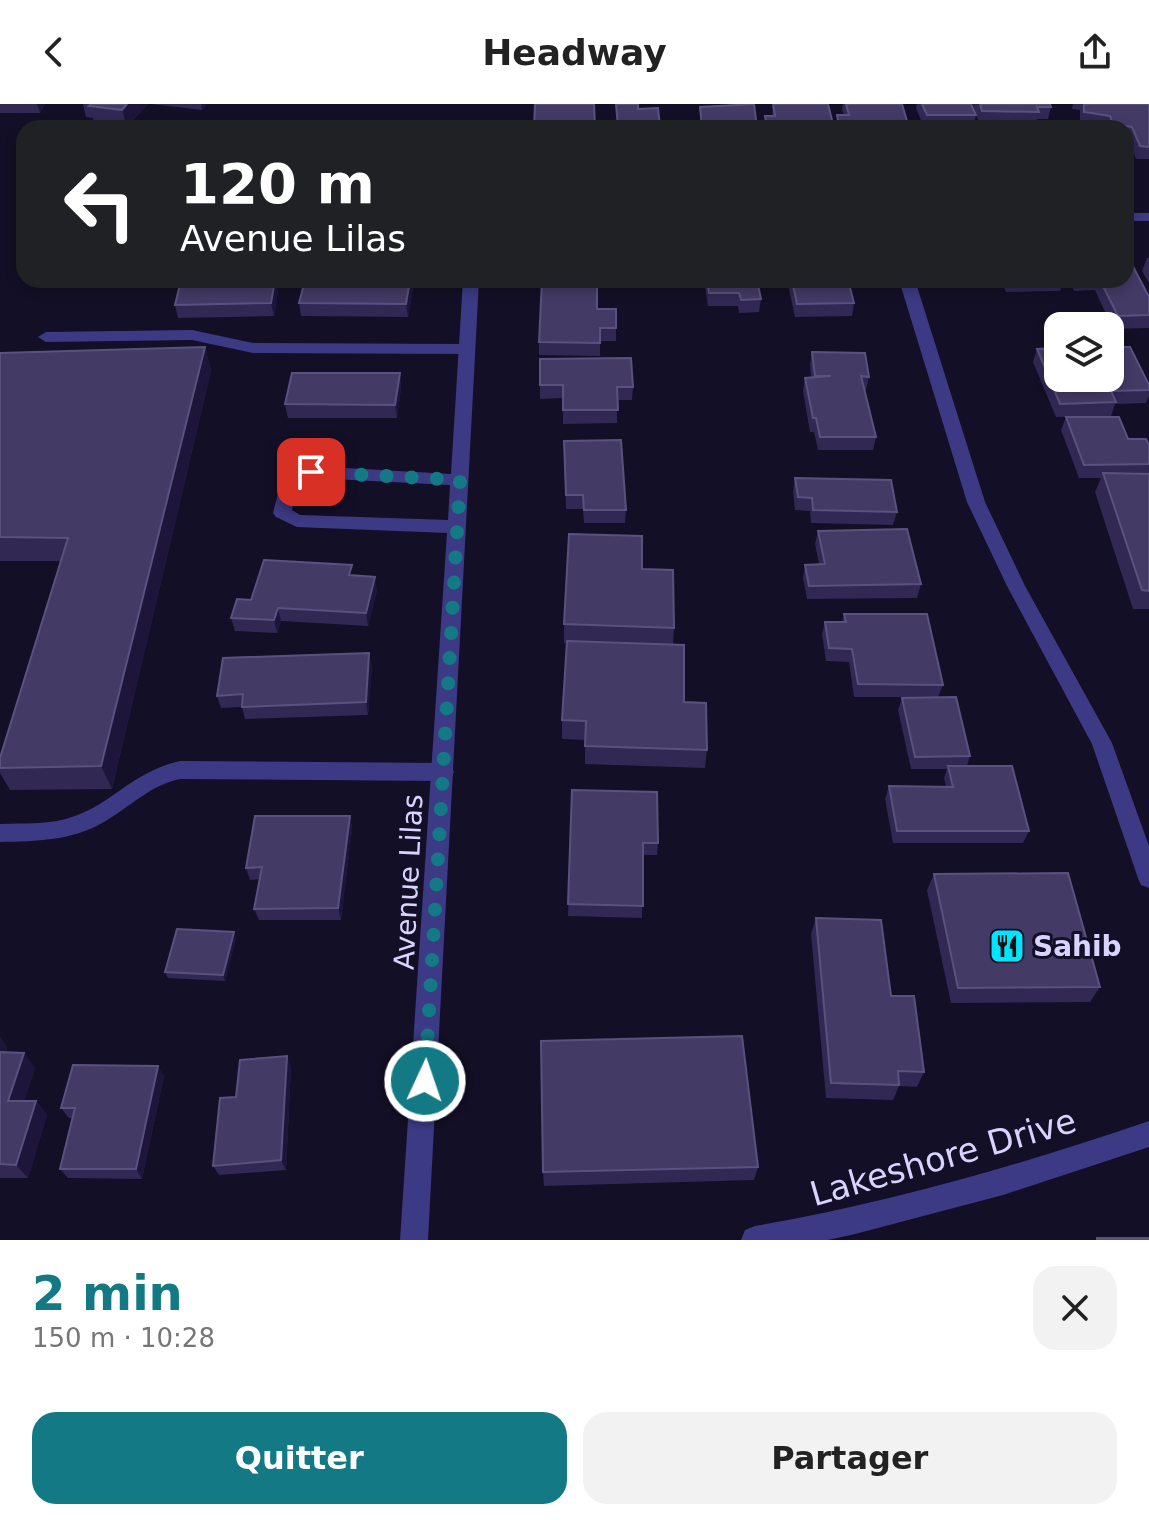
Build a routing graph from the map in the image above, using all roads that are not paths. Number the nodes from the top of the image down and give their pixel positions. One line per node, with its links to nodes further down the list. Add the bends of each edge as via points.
1 (471, 288): 4 (street, Avenue Lilas)
2 (909, 288): 9 (street, via 976,502 1102,743)
3 (46, 337): 4 (street, via 192,335 253,348)
4 (467, 349): 5 (street, Avenue Lilas)
5 (460, 480): 6 (street, Avenue Lilas); 6 (street, via 311,472 288,482 282,513 297,521)
6 (457, 527): 7 (street, Avenue Lilas)
7 (443, 772): 8 (street, via 163,772 71,827); 11 (street, Avenue Lilas)
8 (0, 833)
9 (1149, 878)
10 (1149, 1134): 12 (street, Lakeshore Drive, via 962,1196 832,1228)
11 (414, 1240)
12 (755, 1240)

